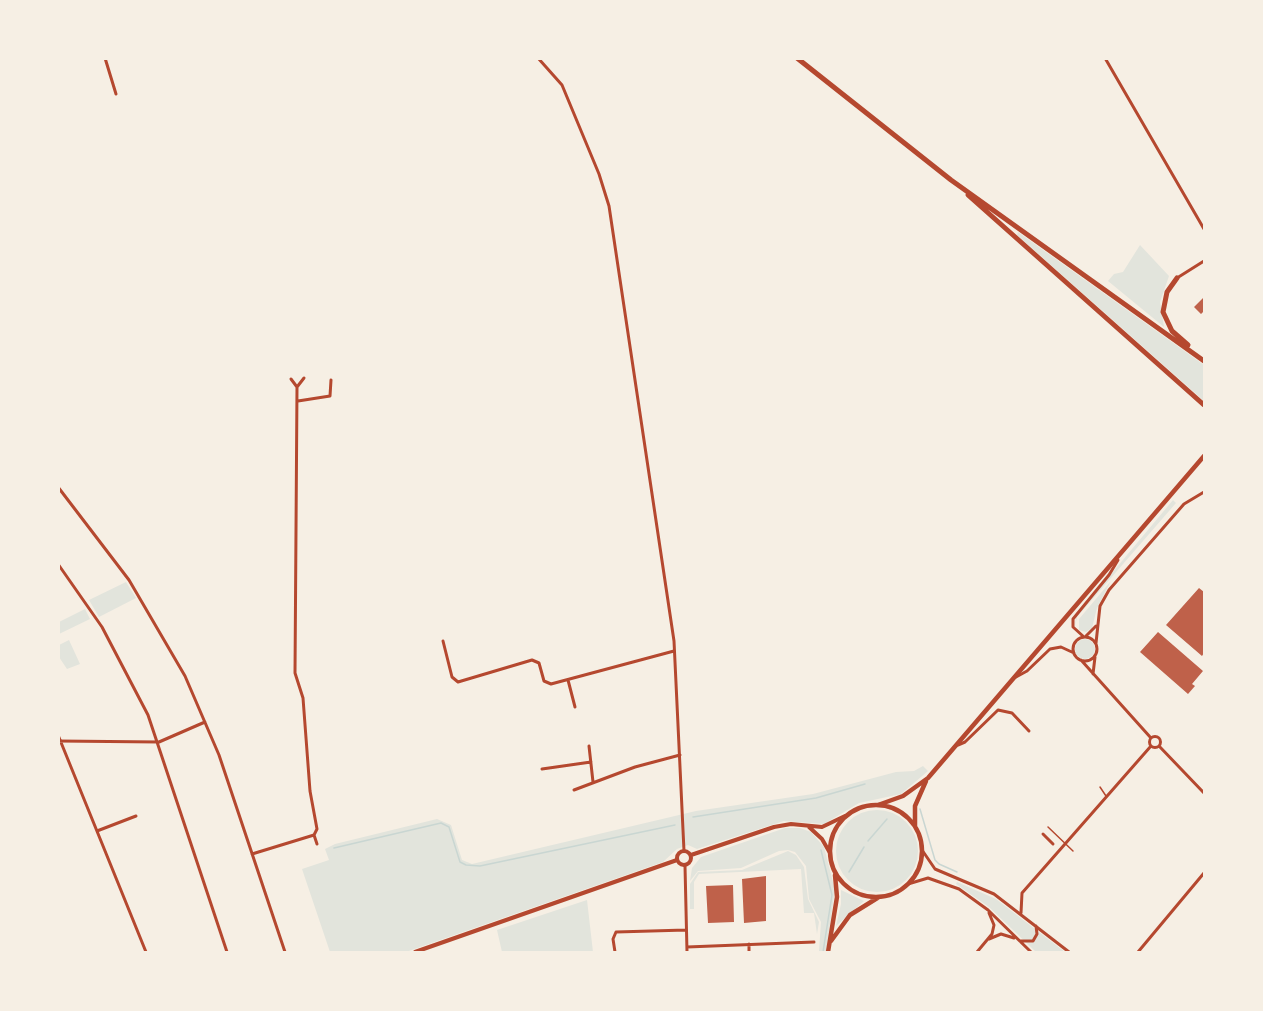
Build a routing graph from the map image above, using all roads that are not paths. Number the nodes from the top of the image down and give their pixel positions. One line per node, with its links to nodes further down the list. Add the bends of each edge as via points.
1 (105, 58): 5 (street)
2 (538, 58): 29 (street, via 562,85 606,195 652,478)
3 (797, 58): 6 (highway)
4 (1105, 58): 7 (street)
5 (116, 94)
6 (951, 180): 10 (highway); 17 (highway)
7 (1204, 229)
8 (1204, 261): 9 (street)
9 (1177, 278): 10 (highway, via 1164,297 1164,319)
10 (1194, 354): 11 (highway)
11 (1204, 361)
12 (304, 378): 15 (street)
13 (291, 379): 15 (street)
14 (331, 380): 16 (street, via 330,396)
15 (297, 387): 16 (street)
16 (297, 401): 64 (street, via 294,673 303,698 309,791 317,826)
17 (1204, 405)
18 (1204, 456): 20 (main road)
19 (1204, 464): 20 (main road)
20 (1192, 472): 23 (main road)
21 (58, 487): 37 (street, via 140,596)
22 (1204, 492): 25 (street, via 1184,504 1109,590)
23 (1121, 554): 26 (street, via 1109,575 1074,616 1072,625); 34 (main road)
24 (58, 564): 42 (street, via 112,644)
25 (1097, 624): 26 (street); 28 (street)
26 (1085, 637): 28 (street); 30 (street, via 1075,642)
27 (443, 641): 35 (street, via 452,677 458,682 532,660 539,663 545,683)
28 (1096, 643): 31 (street)
29 (674, 651): 35 (street); 47 (street)
30 (1074, 653): 32 (street); 34 (street, via 1061,647 1050,649)
31 (1095, 657): 32 (street); 33 (street)
32 (1081, 660): 33 (street)
33 (1094, 676): 40 (street)
34 (1016, 677): 44 (main road)
35 (568, 680): 36 (street)
36 (574, 707)
37 (206, 722): 42 (street); 72 (street)
38 (1029, 731): 44 (street, via 1012,713 998,710)
39 (58, 735): 41 (street)
40 (1151, 738): 45 (street); 46 (street, via 1159,738)
41 (60, 741): 42 (street); 62 (street)
42 (159, 742): 92 (street)
43 (589, 746): 48 (street)
44 (956, 746): 50 (main road)
45 (1151, 746): 46 (street); 55 (street)
46 (1159, 746): 54 (street)
47 (680, 754): 51 (street); 69 (street)
48 (591, 762): 49 (street); 51 (street)
49 (542, 769)
50 (928, 778): 56 (main road, via 903,796); 59 (main road, via 917,798)
51 (593, 782): 53 (street)
52 (1100, 787): 55 (lane)
53 (574, 789)
54 (1204, 793)
55 (1107, 797): 67 (street)
56 (878, 805): 58 (main road, via 860,807); 59 (main road, via 898,810)
57 (136, 816): 62 (street)
58 (845, 816): 60 (street, via 822,827); 71 (main road, via 832,835)
59 (915, 826): 68 (main road)
60 (808, 827): 71 (street); 73 (street, via 779,826)
61 (1048, 827): 67 (lane)
62 (97, 831): 91 (street)
63 (1043, 834): 66 (street)
64 (314, 836): 65 (street); 72 (street)
65 (317, 844)
66 (1053, 844)
67 (1064, 844): 70 (lane); 81 (street, via 1022,893)
68 (922, 850): 78 (main road, via 918,869); 81 (street, via 935,869 994,894)
69 (684, 851): 73 (street); 74 (street)
70 (1073, 851)
71 (830, 853): 76 (main road)
72 (252, 854): 93 (street)
73 (691, 855): 75 (street)
74 (677, 860): 75 (street); 90 (street)
75 (685, 866): 83 (street)
76 (835, 872): 79 (main road, via 854,891); 87 (main road, via 837,897)
77 (1204, 873): 103 (street)
78 (908, 884): 79 (main road); 80 (street, via 923,878 935,879)
79 (879, 896): 87 (main road, via 849,915)
80 (982, 905): 84 (street, via 993,920); 85 (street)
81 (1021, 913): 82 (street)
82 (1036, 925): 85 (street, via 1033,940); 102 (street)
83 (686, 930): 89 (street); 96 (street, via 616,932)
84 (989, 939): 85 (street, via 1007,934); 100 (street)
85 (1018, 940): 101 (street)
86 (814, 942): 88 (street)
87 (830, 943): 99 (main road)
88 (749, 944): 89 (street); 98 (street)
89 (687, 946): 97 (street)
90 (431, 947): 94 (street); 95 (street)
91 (146, 952)
92 (227, 952)
93 (285, 952)
94 (415, 952)
95 (432, 952)
96 (615, 952)
97 (687, 952)
98 (749, 952)
99 (828, 952)
100 (977, 952)
101 (1031, 952)
102 (1069, 952)
103 (1138, 952)

